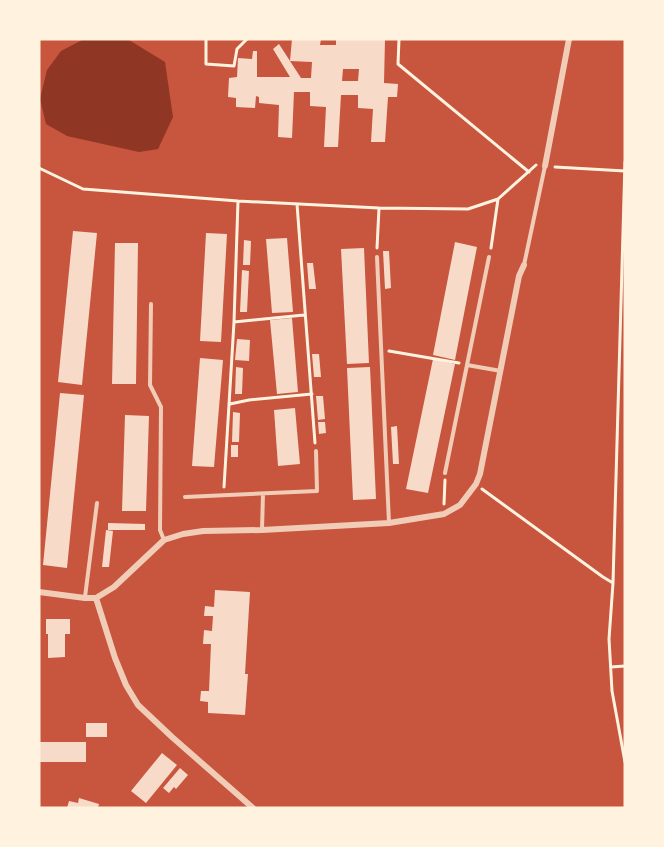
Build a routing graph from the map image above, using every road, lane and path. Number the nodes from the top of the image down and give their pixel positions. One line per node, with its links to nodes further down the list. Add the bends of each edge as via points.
1 (206, 39): 2 (path, via 206,64 234,66 237,49)
2 (247, 39)
3 (399, 39): 9 (path, via 398,64)
4 (569, 39): 6 (street)
5 (625, 162): 8 (path)
6 (545, 166): 8 (path); 9 (path, via 536,165); 16 (lane)
7 (39, 168): 11 (path, via 82,189)
8 (625, 171): 36 (path)
9 (528, 172): 10 (path)
10 (498, 199): 13 (path, via 468,209); 15 (path)
11 (237, 201): 12 (path); 19 (path)
12 (297, 204): 13 (path); 18 (path)
13 (379, 208): 14 (path)
14 (377, 257): 20 (lane)
15 (489, 257): 21 (lane)
16 (524, 265): 22 (street)
17 (151, 304): 35 (lane, via 150,385 161,407 160,530)
18 (304, 315): 19 (path); 23 (path)
19 (234, 322): 24 (path)
20 (381, 350): 21 (path); 33 (lane)
21 (467, 365): 22 (lane); 26 (lane)
22 (501, 371): 27 (street)
23 (312, 394): 24 (path); 25 (path)
24 (229, 404): 29 (path)
25 (316, 451): 28 (lane, via 317,491)
26 (445, 473): 32 (path)
27 (476, 484): 32 (street, via 460,505); 36 (path)
28 (263, 494): 29 (lane); 34 (lane)
29 (223, 495): 30 (lane)
30 (185, 496)
31 (97, 503): 38 (lane)
32 (444, 514): 33 (street)
33 (389, 523): 34 (street)
34 (262, 530): 35 (street, via 203,531)
35 (164, 540): 39 (street, via 114,587)
36 (613, 583): 41 (path)
37 (39, 592): 38 (street)
38 (85, 598): 39 (street)
39 (96, 598): 43 (street, via 115,658 138,705)
40 (625, 666): 41 (path)
41 (611, 667): 42 (path)
42 (625, 762)
43 (253, 808)

